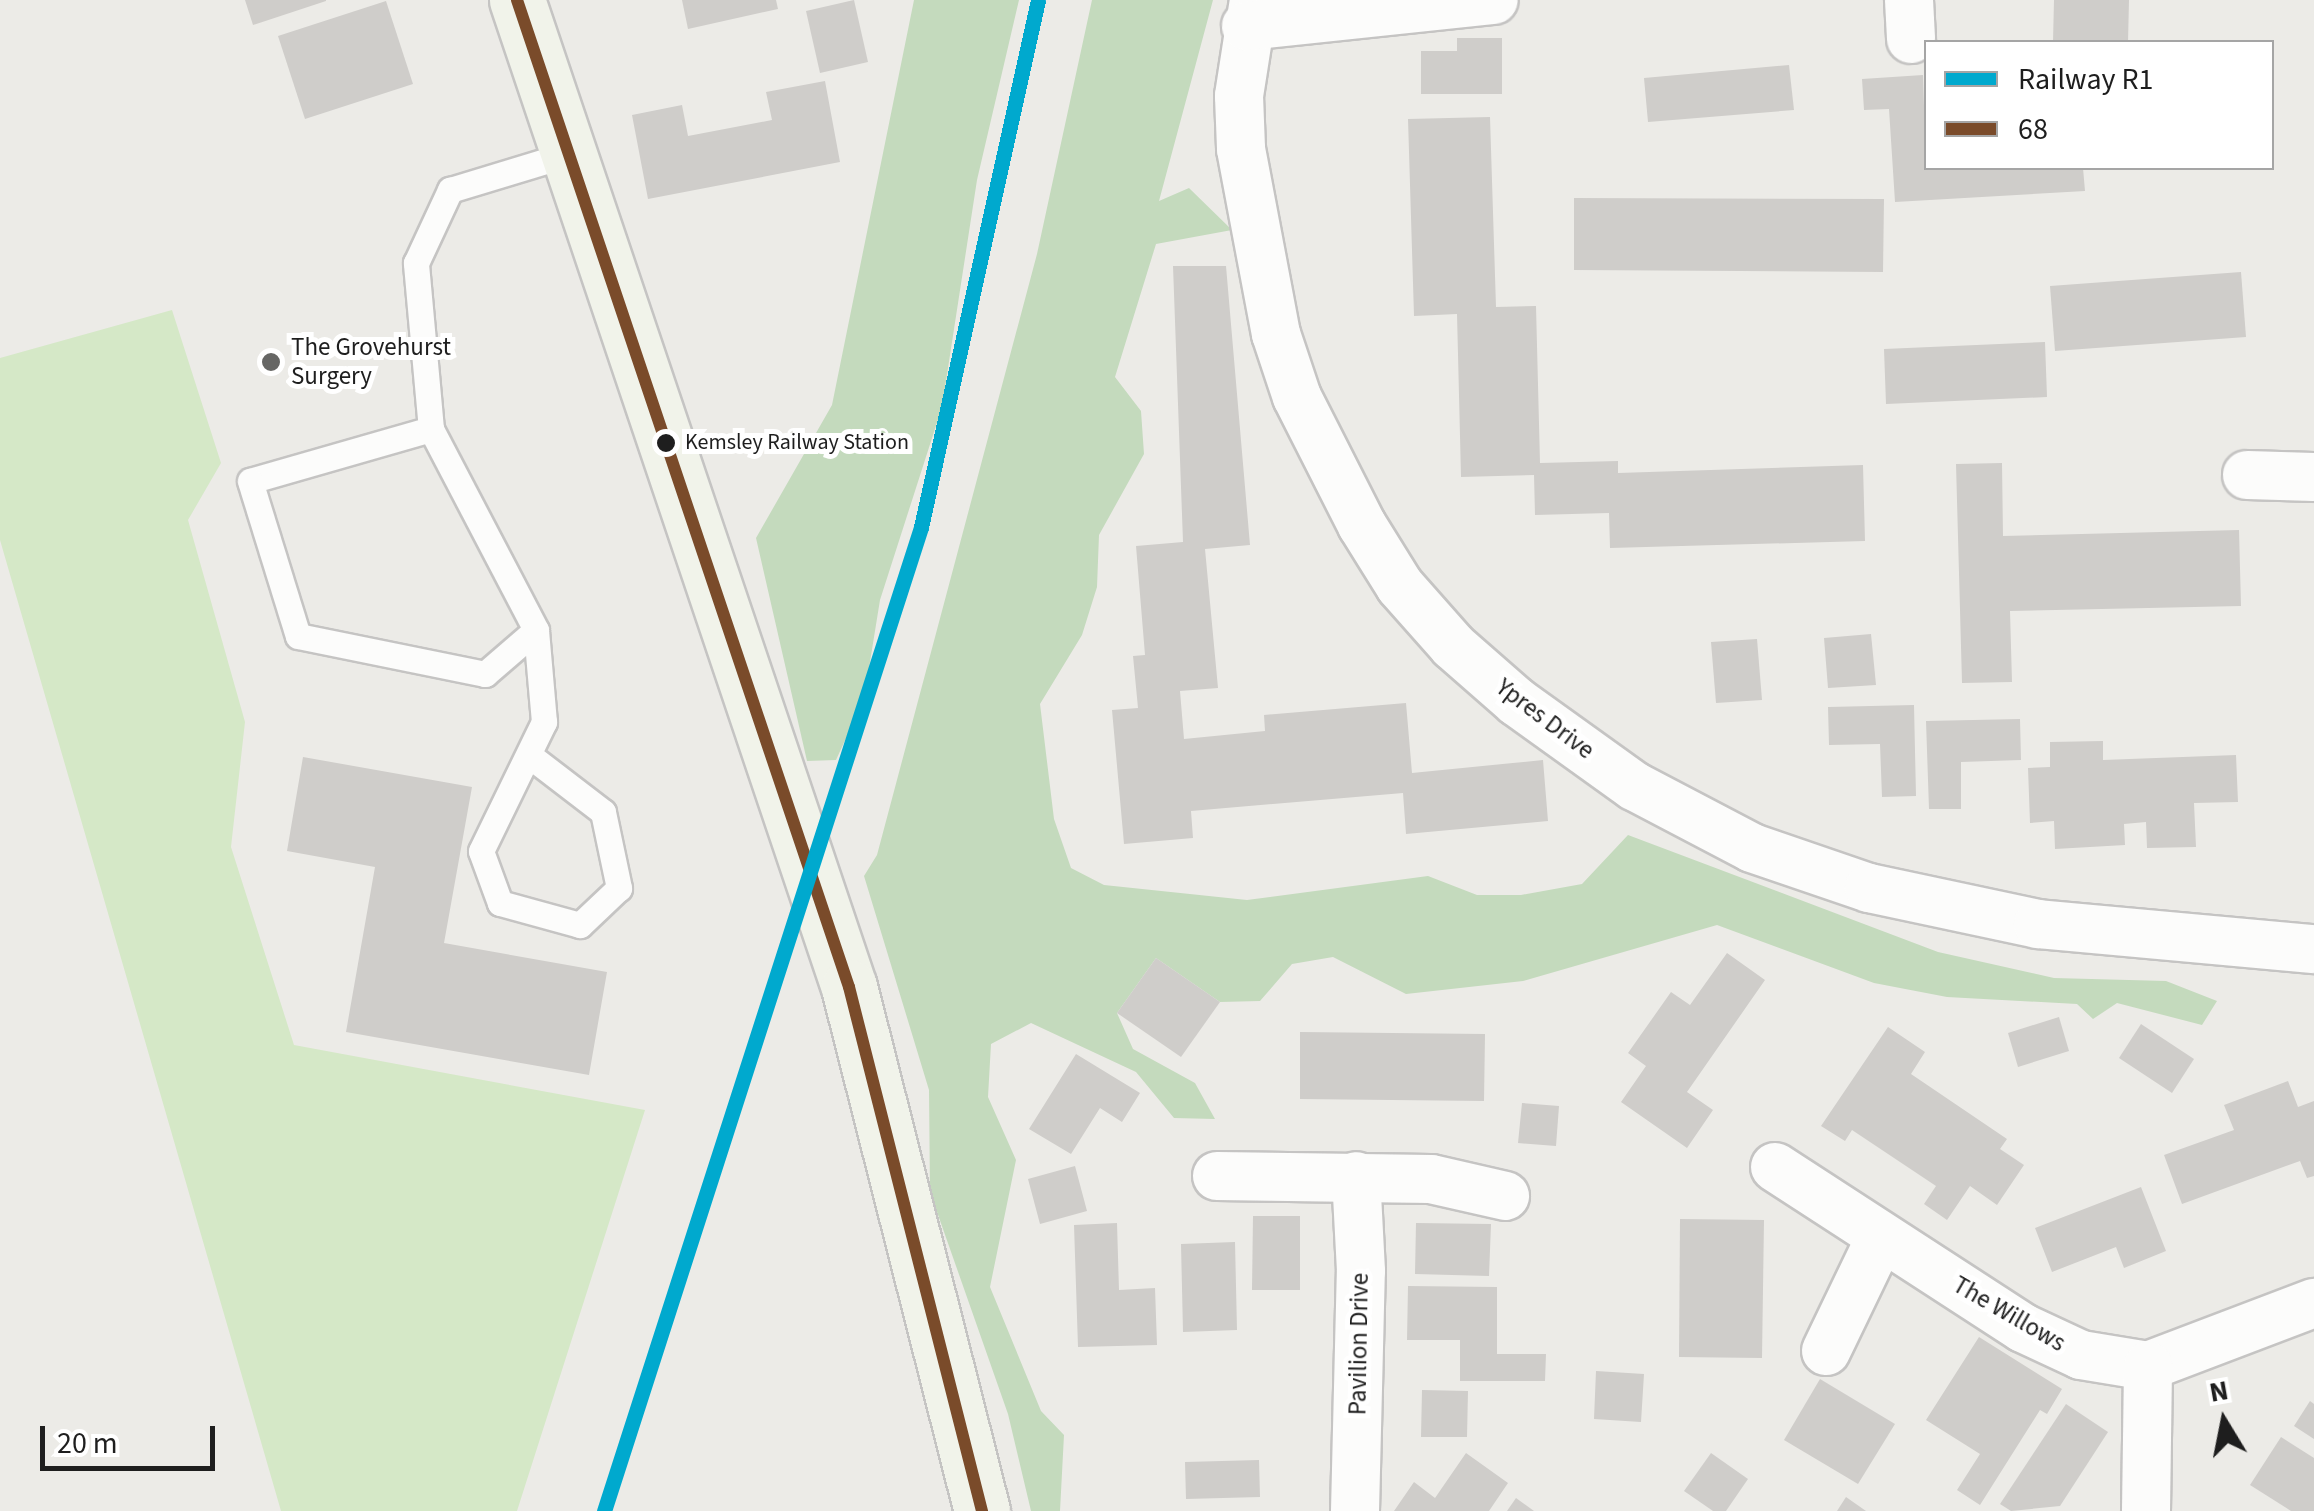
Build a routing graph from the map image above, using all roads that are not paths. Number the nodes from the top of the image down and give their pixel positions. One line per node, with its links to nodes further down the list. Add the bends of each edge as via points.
1 (518, 0): 4 (street)
2 (1494, 0): 3 (street)
3 (1250, 13): 10 (street, Ypres Drive, via 1241,149 1276,334 1297,397 1400,586 1504,691 1634,786 1752,848 1869,888 2038,924)
4 (565, 155): 5 (lane, via 450,190 416,263); 19 (street, via 849,987)
5 (432, 429): 8 (lane); 8 (lane, via 250,482 298,636 485,674)
6 (2247, 476): 7 (street)
7 (2314, 476)
8 (536, 630): 9 (lane, via 544,722)
9 (530, 756): 9 (lane, via 603,812 619,888 580,926 500,903 481,851)
10 (2314, 949)
11 (1775, 1167): 15 (street, The Willows)
12 (1216, 1176): 13 (street)
13 (1356, 1176): 14 (street, via 1431,1179); 20 (street, Pavilion Drive, via 1361,1271)
14 (1505, 1196)
15 (1880, 1239): 17 (street); 18 (street, The Willows, via 2023,1328 2081,1355)
16 (2314, 1303): 18 (street)
17 (1826, 1351)
18 (2148, 1366): 21 (street)
19 (982, 1511)
20 (1355, 1511)
21 (2146, 1511)

